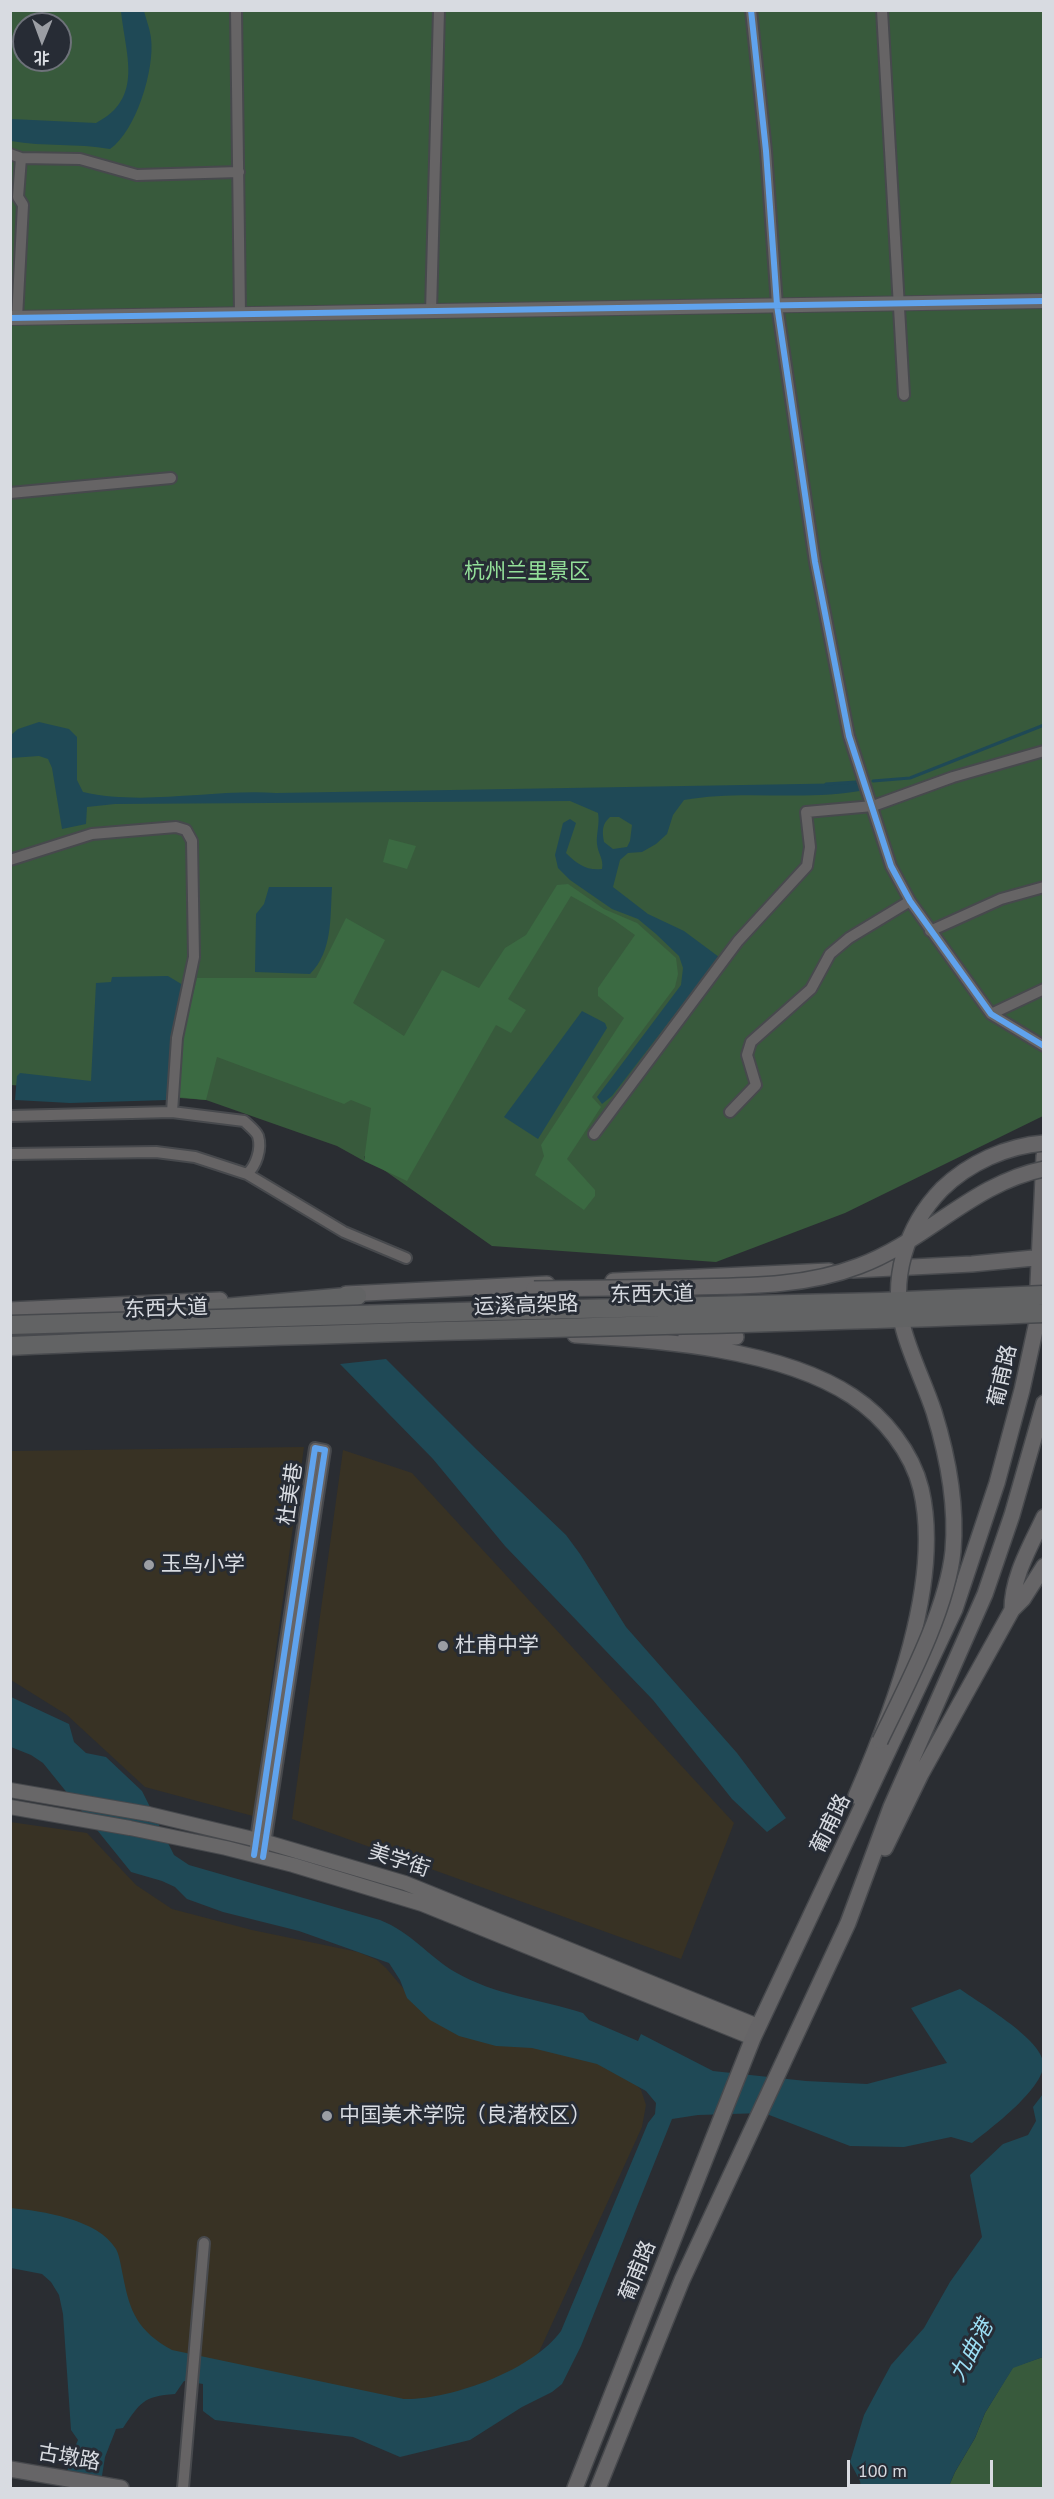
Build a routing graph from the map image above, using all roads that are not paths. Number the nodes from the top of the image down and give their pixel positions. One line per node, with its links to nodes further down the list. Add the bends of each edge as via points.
1 (236, 10): 6 (street)
2 (439, 10): 11 (street)
3 (751, 10): 10 (street)
4 (882, 10): 9 (street)
5 (16, 156): 6 (street, via 80,159 137,174); 7 (street)
6 (239, 172): 12 (street)
7 (14, 196): 13 (street, via 23,205)
8 (1044, 301): 9 (street)
9 (898, 303): 10 (street); 14 (street)
10 (777, 305): 11 (street); 18 (street, via 824,607 849,736)
11 (431, 312): 12 (street)
12 (240, 315): 13 (street)
13 (14, 318)
14 (904, 395)
15 (171, 478): 16 (street)
16 (10, 493)
17 (1044, 751): 18 (street, via 953,777)
18 (873, 806): 21 (street, via 891,866); 29 (street, via 807,812 807,866 738,941)
19 (10, 860): 26 (street, via 92,834 176,827 186,830 192,841 194,957 177,1038)
20 (1044, 887): 22 (street, via 1001,900)
21 (910, 901): 22 (street); 27 (street, via 830,954 811,989 751,1042 747,1055 756,1085)
22 (930, 931): 24 (street)
23 (1044, 989): 24 (street)
24 (991, 1014): 25 (street)
25 (1044, 1046)
26 (172, 1112): 28 (street); 34 (street, via 244,1121 258,1136 254,1168)
27 (730, 1112)
28 (10, 1116)
29 (594, 1134)
30 (1044, 1143): 52 (main road, bridge, via 1000,1154 960,1173 919,1217 904,1252 900,1312 948,1467 952,1487 952,1551 943,1594 911,1677)
31 (10, 1154): 34 (street, via 156,1152 195,1157)
32 (1044, 1156): 35 (main road, 葡甫路)
33 (1044, 1169): 37 (main road, bridge, via 993,1186 862,1266 808,1280 743,1286 432,1291)
34 (247, 1174): 36 (street, via 344,1232)
35 (1041, 1257): 38 (main road, 葡甫路); 39 (main road, via 972,1264)
36 (406, 1258)
37 (357, 1296): 40 (highway, bridge)
38 (1042, 1304): 40 (highway, 运溪高架路, bridge, via 880,1302); 44 (main road, 东西大道, via 361,1323); 46 (highway, 运溪高架路, bridge, via 872,1320); 58 (main road, 葡甫路, via 997,1483 955,1609)
39 (10, 1310)
40 (56, 1323): 41 (highway, 运溪高架路, bridge)
41 (10, 1325)
42 (575, 1335): 43 (main road); 45 (main road); 52 (main road, bridge, via 701,1346 789,1367 852,1396 891,1432 920,1486 927,1543 914,1634)
43 (736, 1337)
44 (10, 1338)
45 (362, 1338): 46 (highway, bridge)
46 (58, 1344): 47 (highway, 运溪高架路, bridge)
47 (10, 1346)
48 (1044, 1403): 57 (main road, via 985,1594 891,1807)
49 (1044, 1517): 51 (main road, via 1019,1572)
50 (1044, 1566): 51 (main road)
51 (1012, 1610): 57 (main road, via 921,1774)
52 (880, 1741): 58 (main road)
53 (10, 1790): 55 (street, 美学街, via 148,1814)
54 (10, 1807): 56 (street, 美学街)
55 (261, 1841): 55 (street, 杜美巷, via 315,1448 325,1450); 56 (street, 杜美巷); 59 (street, 美学街, via 405,1883)
56 (259, 1856): 59 (street, 美学街, via 422,1904)
57 (848, 1923): 65 (main road, via 682,2280)
58 (782, 1973): 59 (main road, 葡甫路)
59 (756, 2032): 64 (main road, 葡甫路)
60 (204, 2243): 63 (street)
61 (10, 2469): 62 (main road, 古墩路)
62 (121, 2488)
63 (183, 2488)
64 (575, 2488)
65 (598, 2488)

